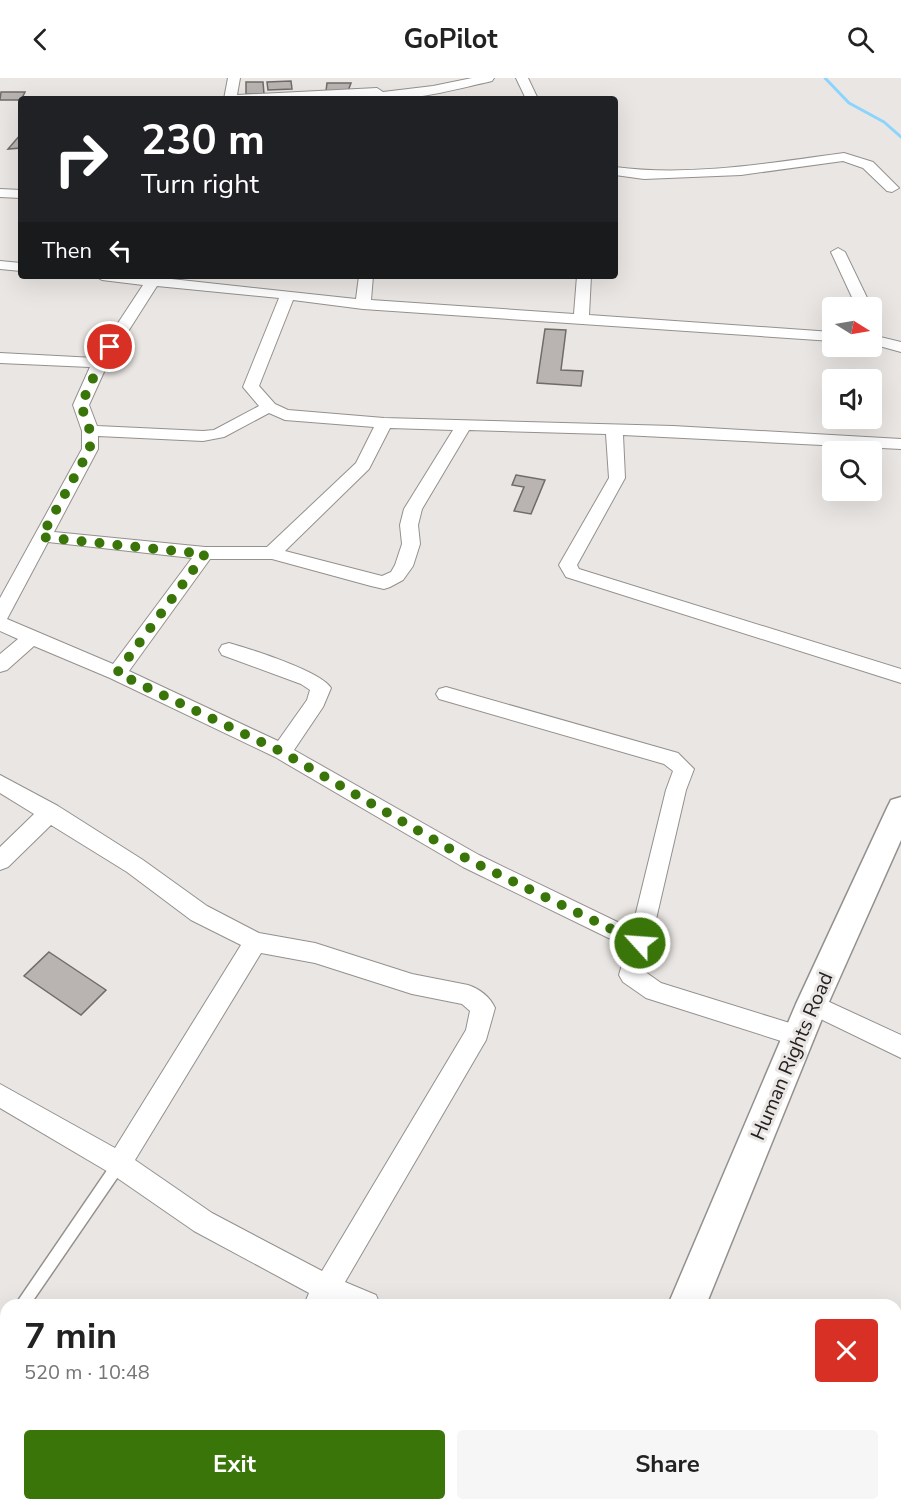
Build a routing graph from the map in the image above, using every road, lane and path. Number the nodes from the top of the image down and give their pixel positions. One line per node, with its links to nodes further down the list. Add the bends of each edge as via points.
1 (234, 78): 5 (street)
2 (378, 78): 6 (street)
3 (488, 78): 6 (street)
4 (522, 78): 7 (street)
5 (231, 96)
6 (378, 96)
7 (531, 96)
8 (618, 171): 9 (street, via 644,175 741,171 844,157 868,165)
9 (892, 189)
10 (0, 193): 11 (street)
11 (18, 194)
12 (838, 252): 20 (street)
13 (0, 266): 14 (street)
14 (18, 267)
15 (127, 279): 18 (street)
16 (366, 279): 21 (street)
17 (584, 279): 22 (street)
18 (152, 282): 19 (street); 27 (street)
19 (288, 295): 21 (street); 28 (street, via 251,387)
20 (859, 297)
21 (363, 305): 22 (street)
22 (581, 317): 23 (street)
23 (822, 335)
24 (882, 342): 25 (street)
25 (901, 347)
26 (0, 358): 27 (street)
27 (100, 363): 32 (street, via 81,405)
28 (269, 407): 29 (street, via 285,415); 32 (street, via 232,428 210,435)
29 (384, 423): 30 (street); 35 (street, via 363,465)
30 (464, 425): 31 (street); 35 (street, via 413,509 409,525 411,544 397,576 384,582 371,580)
31 (614, 429): 33 (street); 43 (street, via 617,478 568,565 573,573)
32 (90, 431): 34 (street, via 90,449)
33 (901, 444)
34 (41, 537): 36 (street); 37 (street)
35 (272, 553): 36 (street)
36 (205, 554): 42 (street)
37 (0, 615)
38 (0, 624): 39 (street)
39 (32, 637): 41 (street); 42 (street)
40 (229, 650): 45 (street, via 308,679 321,688 316,702)
41 (0, 665)
42 (117, 673): 45 (street)
43 (901, 676)
44 (446, 694): 51 (street, via 671,758 684,770)
45 (282, 752): 51 (street, via 471,861)
46 (0, 783): 48 (street)
47 (901, 808): 52 (street, Human Rights Road)
48 (50, 812): 49 (street); 50 (street, via 199,913)
49 (0, 861)
50 (255, 942): 56 (street); 57 (street, via 315,953 412,984 468,995 483,1008 477,1033)
51 (640, 943): 53 (street, via 631,975 654,991)
52 (813, 1004): 53 (street, Human Rights Road); 54 (street)
53 (800, 1036): 59 (street, Human Rights Road)
54 (901, 1047)
55 (0, 1095): 56 (street)
56 (119, 1164): 57 (street); 58 (lane)
57 (322, 1297)
58 (26, 1299)
59 (690, 1299)

